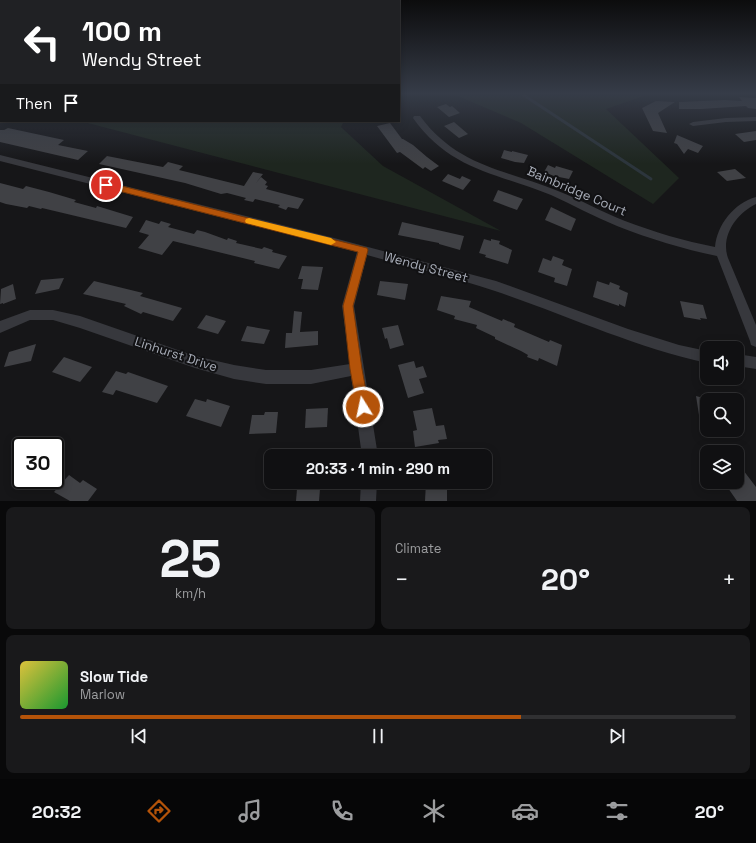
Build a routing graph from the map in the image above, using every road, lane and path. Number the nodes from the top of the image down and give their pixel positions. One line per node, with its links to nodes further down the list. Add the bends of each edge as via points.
1 (417, 118): 7 (street, Bainbridge Court, via 422,127 444,147 478,167 545,189 657,237)
2 (756, 119): 3 (street)
3 (693, 124)
4 (0, 158): 6 (street, Wendy Street)
5 (756, 200): 7 (street, via 744,206 731,218 722,237)
6 (364, 250): 10 (street, Wendy Street, via 496,286 642,340); 13 (street, via 348,306)
7 (721, 253): 9 (street)
8 (0, 327): 13 (street, Linhurst Drive, via 30,315 53,315 195,362 266,377 311,377)
9 (756, 341)
10 (700, 355)
11 (744, 361): 12 (street)
12 (756, 362)
13 (356, 369): 14 (street)
14 (369, 449)
15 (369, 489): 16 (street)
16 (368, 501)

